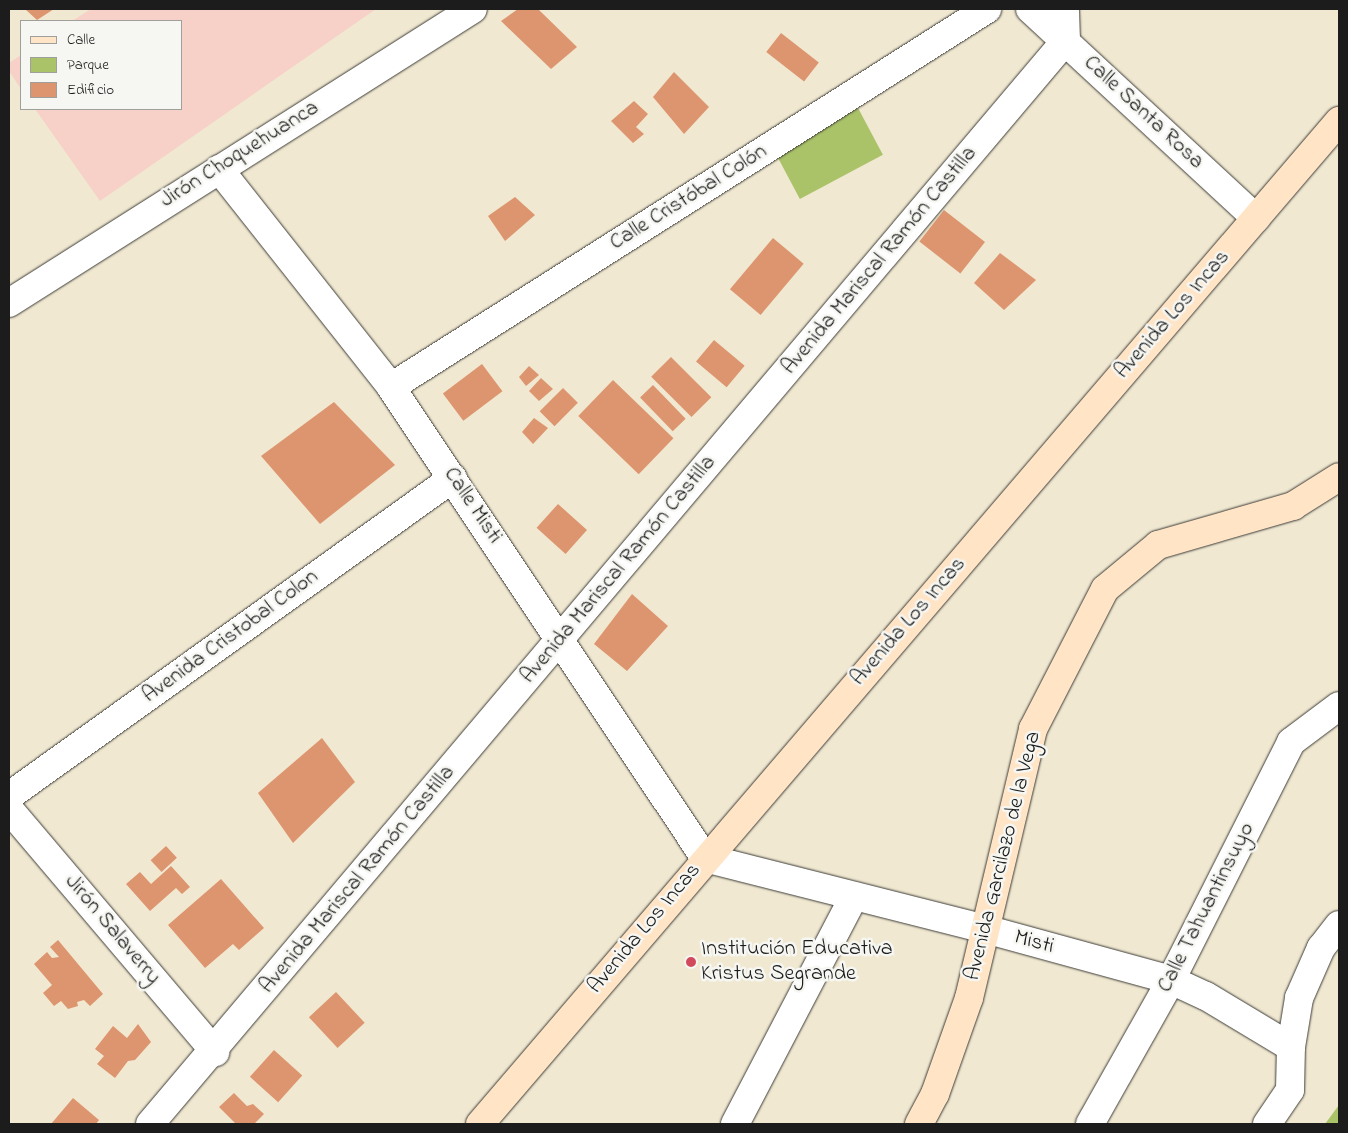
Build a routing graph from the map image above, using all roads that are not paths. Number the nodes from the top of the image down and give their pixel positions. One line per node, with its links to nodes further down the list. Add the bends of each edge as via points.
1 (472, 9): 7 (street, Jirón Choquehuanca)
2 (988, 9): 10 (street, Calle Cristóbal Colón)
3 (1030, 9): 5 (street, Calle Santa Rosa)
4 (1065, 9): 5 (street)
5 (1066, 40): 8 (street, Calle Santa Rosa); 13 (street, Avenida Mariscal Ramón Castilla)
6 (1339, 121): 8 (street, Avenida Los Incas)
7 (219, 169): 9 (street, Jirón Choquehuanca); 10 (street, Calle Misti)
8 (1256, 218): 17 (street, Avenida Los Incas)
9 (9, 303)
10 (391, 386): 12 (street, Calle Misti)
11 (1339, 477): 20 (street, Avenida Garcilazo de la Vega, via 1293,506 1158,545 1105,589 1033,729)
12 (453, 478): 13 (street, Calle Misti); 15 (street, Avenida Cristobal Colon)
13 (561, 638): 17 (street, Calle Misti); 23 (street, Avenida Mariscal Ramón Castilla)
14 (1339, 706): 21 (street, Calle Tahuantinsuyo, via 1291,742)
15 (9, 796)
16 (9, 809): 23 (street, Jirón Salaverry)
17 (705, 858): 18 (street, Misti); 25 (street, Avenida Los Incas)
18 (854, 896): 20 (street, Misti); 26 (street)
19 (1339, 925): 22 (street, via 1322,948 1299,998)
20 (985, 929): 21 (street, Misti); 27 (street, Avenida Garcilazo de la Vega, via 969,998 935,1094)
21 (1171, 980): 22 (street, Misti, via 1206,996); 28 (street, Calle Tahuantinsuyo)
22 (1291, 1047): 29 (street, via 1290,1090)
23 (215, 1052): 24 (street, Avenida Mariscal Ramón Castilla)
24 (150, 1124)
25 (480, 1124)
26 (735, 1124)
27 (919, 1124)
28 (1090, 1124)
29 (1268, 1124)

